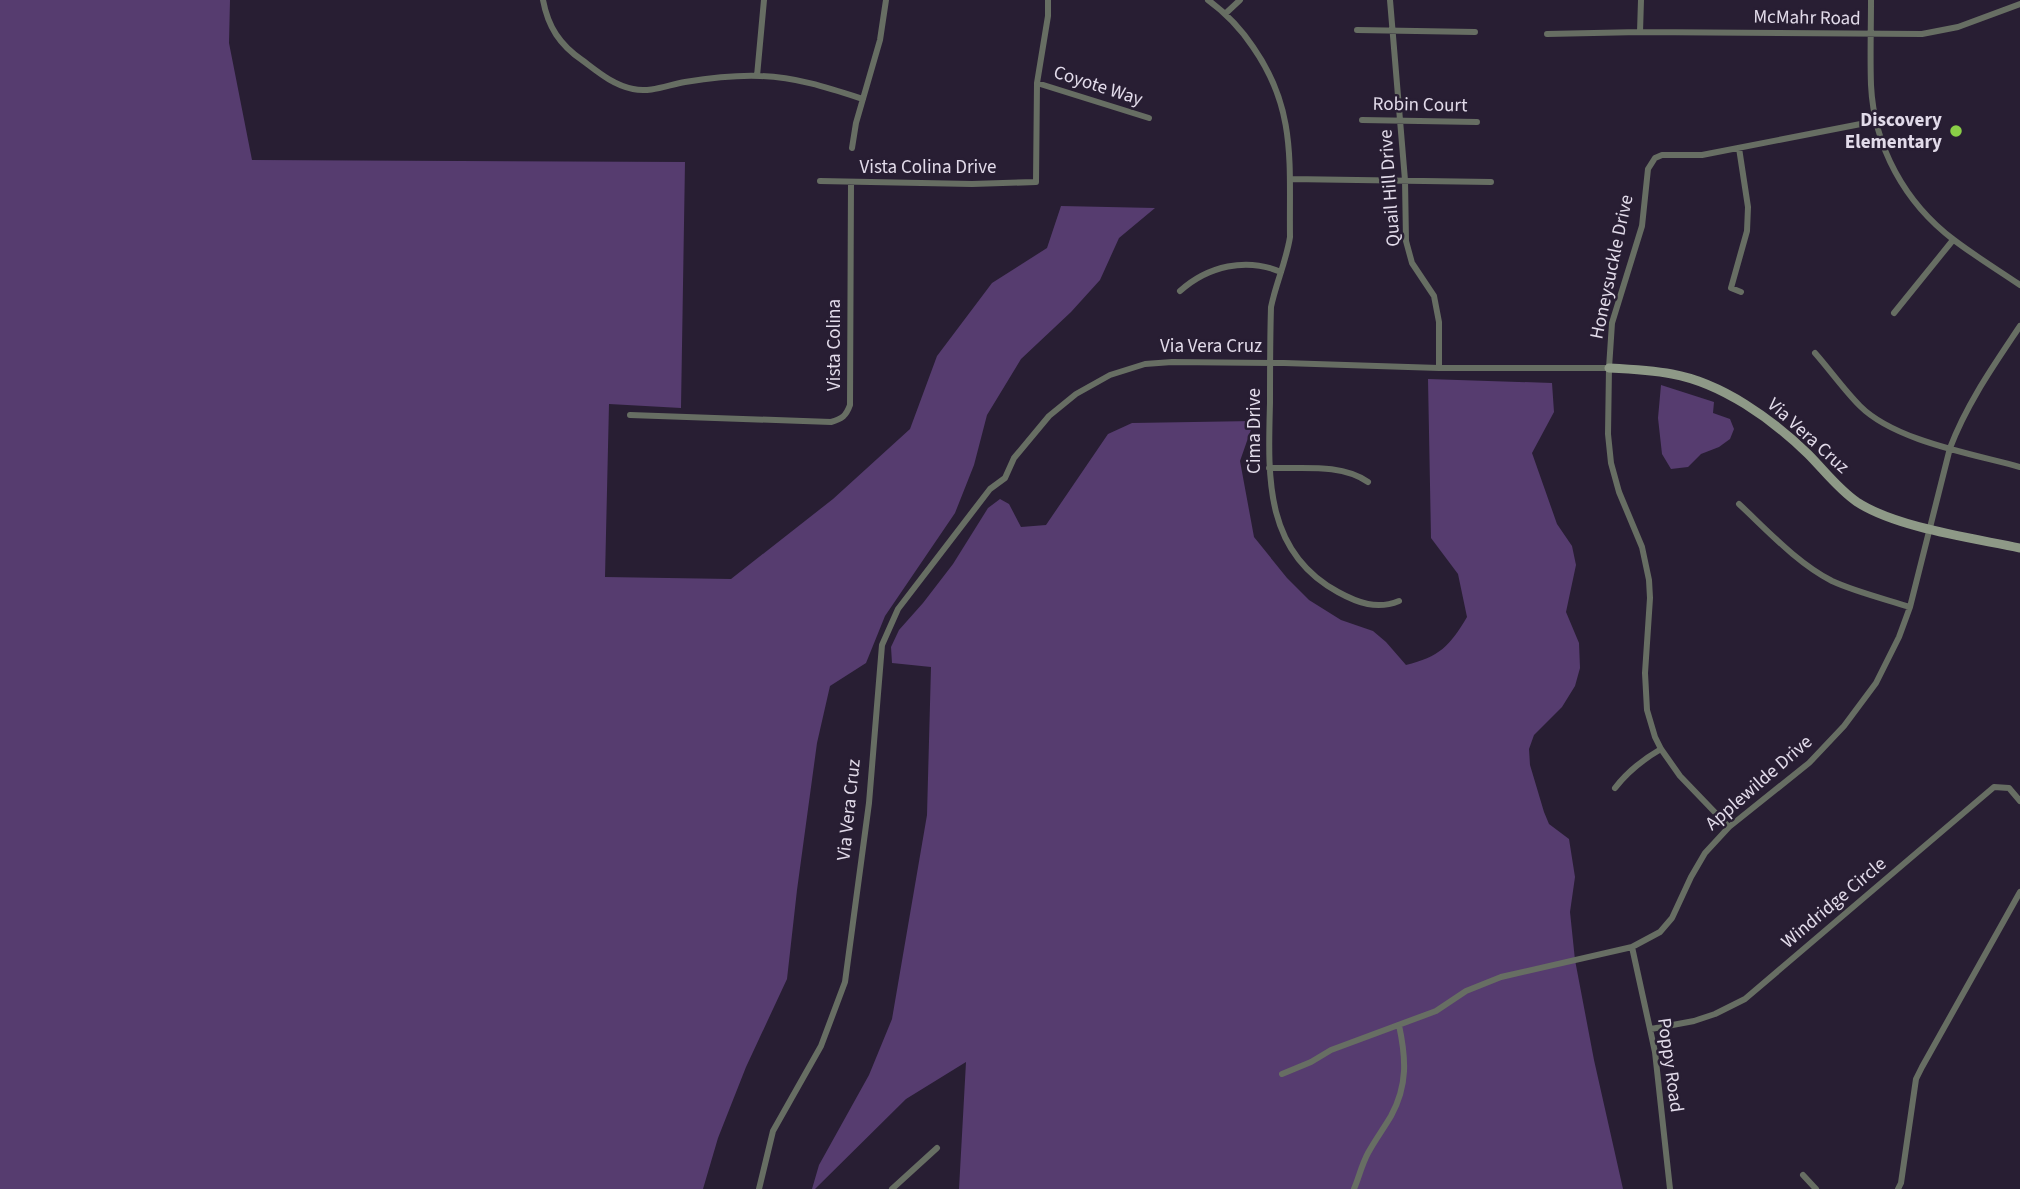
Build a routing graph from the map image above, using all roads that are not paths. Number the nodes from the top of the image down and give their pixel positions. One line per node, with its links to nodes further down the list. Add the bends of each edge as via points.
1 (544, 0): 18 (street, via 552,31 569,51 615,83 634,90)
2 (764, 0): 18 (street)
3 (886, 0): 20 (street)
4 (1048, 0): 19 (street)
5 (1208, 0): 11 (street, Cima Drive)
6 (1240, 0): 11 (street)
7 (1390, 0): 13 (street, Quail Hill Drive)
8 (1641, 0): 14 (street)
9 (1871, 0): 17 (street)
10 (2020, 4): 17 (street, McMahr Road, via 1946,30)
11 (1225, 13): 28 (street, Cima Drive, via 1267,66 1275,85 1289,138)
12 (1357, 30): 13 (street)
13 (1393, 31): 15 (street); 23 (street, Quail Hill Drive)
14 (1640, 32): 16 (street, McMahr Road); 17 (street, McMahr Road)
15 (1475, 33)
16 (1547, 34)
17 (1871, 34): 24 (street)
18 (757, 76): 20 (street, via 804,81)
19 (1037, 83): 21 (street, Coyote Way); 32 (street, Vista Colina Drive, via 1035,183)
20 (863, 99): 26 (street)
21 (1149, 118)
22 (1362, 120): 23 (street, Robin Court)
23 (1401, 120): 25 (street, Robin Court); 29 (street, Quail Hill Drive)
24 (1876, 121): 27 (street, Honeysuckle Drive); 33 (street, via 1905,189)
25 (1477, 122)
26 (852, 148)
27 (1739, 148): 37 (street, via 1747,231 1731,288); 43 (street, Honeysuckle Drive, via 1702,156 1662,155 1648,169 1642,226 1612,323)
28 (1290, 179): 29 (street); 34 (street, Cima Drive, via 1290,237)
29 (1405, 180): 31 (street); 42 (street, Quail Hill Drive, via 1406,241 1412,263 1434,296 1439,322)
30 (820, 181): 32 (street, Vista Colina Drive)
31 (1490, 182)
32 (851, 183): 44 (street, Vista Colina, via 847,414 831,422)
33 (1953, 240): 35 (street); 38 (street)
34 (1281, 272): 36 (street, via 1244,264 1218,268); 41 (street, Cima Drive, via 1271,307)
35 (2020, 285)
36 (1180, 291)
37 (1741, 292)
38 (1894, 313)
39 (2020, 326): 45 (street, Applewilde Drive, via 1969,403)
40 (1815, 353): 45 (street, via 1861,408 1886,426)
41 (1270, 363): 42 (street, Via Vera Cruz); 47 (street, Cima Drive); 65 (street, Via Vera Cruz, via 1145,364 1110,375 1076,394 1049,416 1014,458 1005,478 990,489 898,610 882,645 869,803 845,982 821,1046 773,1131)
42 (1438, 368): 43 (street, Via Vera Cruz)
43 (1609, 368): 50 (street, Via Vera Cruz, via 1675,374 1729,396 1769,419 1857,502 1889,518); 54 (street, Honeysuckle Drive, via 1611,463 1642,547 1649,580 1644,673 1647,710)
44 (630, 415)
45 (1950, 448): 46 (street); 50 (street, Applewilde Drive)
46 (2020, 467)
47 (1269, 468): 48 (street, via 1337,470); 52 (street, Cima Drive, via 1275,510 1285,536 1310,570 1357,602 1373,606)
48 (1368, 482)
49 (1739, 504): 53 (street, via 1819,573)
50 (1931, 529): 51 (street, Via Vera Cruz); 53 (street, Applewilde Drive)
51 (2020, 548)
52 (1399, 601)
53 (1910, 607): 57 (street, Applewilde Drive, via 1875,683 1844,726 1809,763)
54 (1661, 750): 55 (street, via 1641,760); 57 (street, Honeysuckle Drive)
55 (1615, 788)
56 (2020, 801): 61 (street, Windridge Circle, via 2009,788 1994,787 1745,999 1694,1021)
57 (1729, 827): 59 (street, Applewilde Drive, via 1705,853 1672,918 1660,932)
58 (2020, 892): 70 (street, via 1916,1079)
59 (1632, 947): 60 (street, Applewilde Drive, via 1501,977); 61 (street, Poppy Road)
60 (1399, 1025): 62 (street, Applewilde Drive); 67 (street, via 1405,1051 1400,1097 1367,1155)
61 (1651, 1030): 68 (street, Poppy Road)
62 (1282, 1074)
63 (937, 1148): 66 (street)
64 (1803, 1175): 69 (street)
65 (759, 1189)
66 (892, 1189)
67 (1354, 1189)
68 (1670, 1189)
69 (1816, 1189)
70 (1898, 1189)

